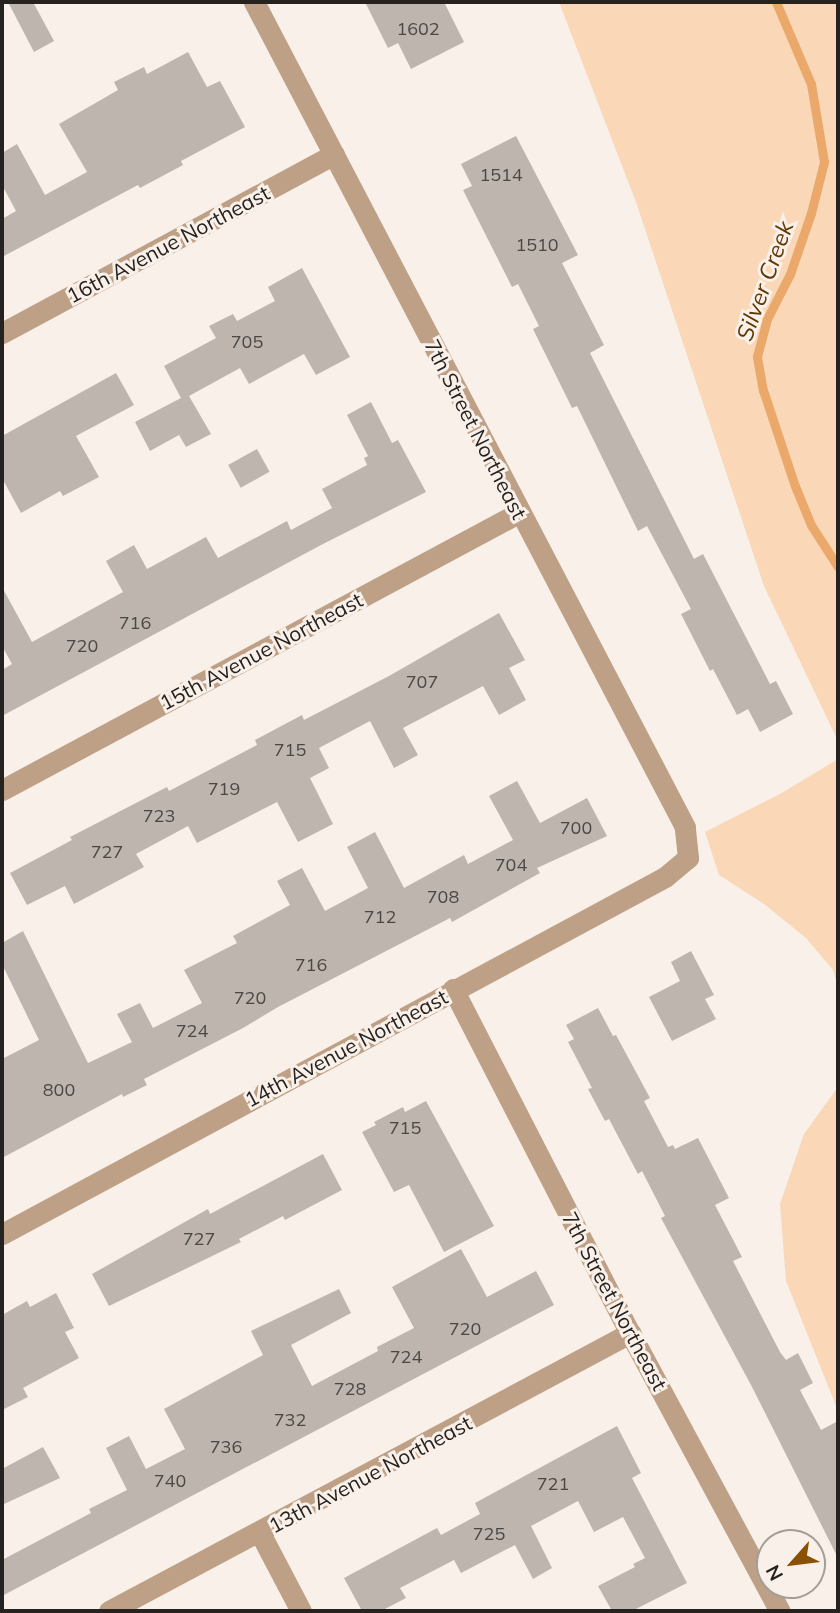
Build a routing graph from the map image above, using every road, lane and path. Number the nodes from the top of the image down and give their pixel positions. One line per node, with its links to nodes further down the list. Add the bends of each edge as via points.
1 (254, 2): 2 (street, 7th Street Northeast)
2 (334, 154): 3 (street, 16th Avenue Northeast); 4 (street, 7th Street Northeast)
3 (2, 333)
4 (520, 512): 5 (street, 15th Avenue Northeast); 6 (street, 7th Street Northeast, via 685,827)
5 (2, 790)
6 (688, 858): 7 (street, 14th Avenue Northeast, via 665,877)
7 (453, 989): 8 (street, 14th Avenue Northeast); 9 (street, 7th Street Northeast)
8 (2, 1234)
9 (630, 1333): 10 (street, 13th Avenue Northeast); 13 (street, 7th Street Northeast)
10 (260, 1533): 11 (street, 13th Avenue Northeast); 12 (street)
11 (109, 1611)
12 (300, 1611)
13 (780, 1611)

